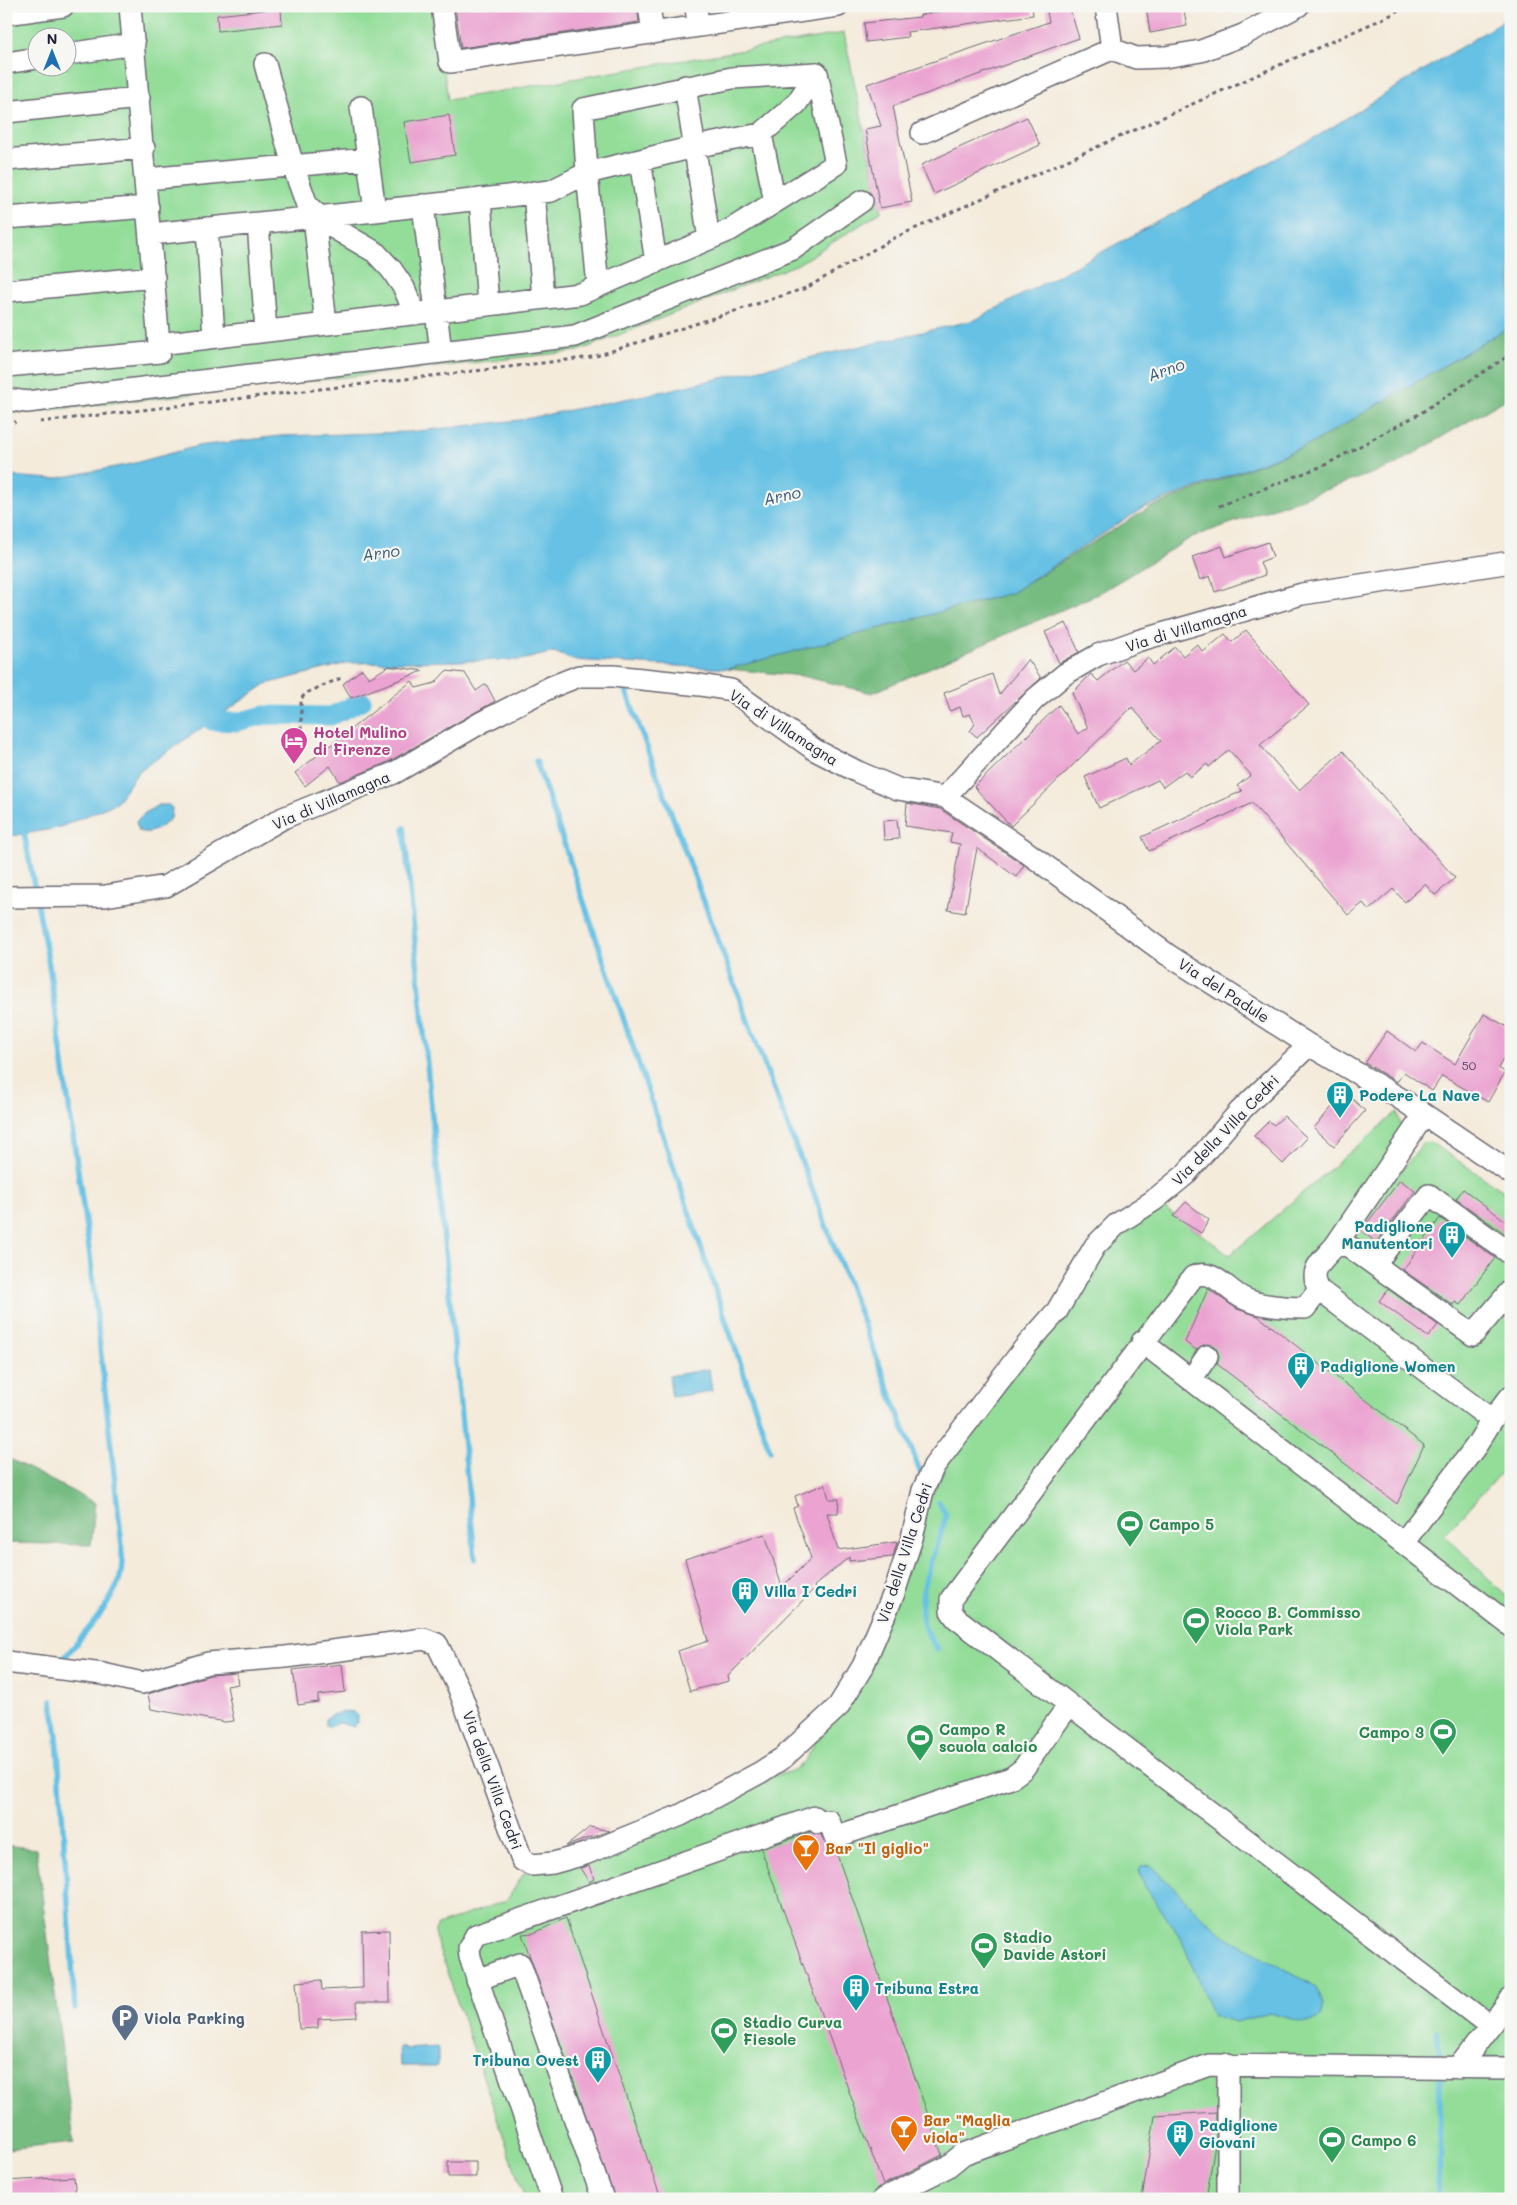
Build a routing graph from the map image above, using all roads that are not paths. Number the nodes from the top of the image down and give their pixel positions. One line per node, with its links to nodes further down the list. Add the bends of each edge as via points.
1 (63, 6): 8 (street)
2 (130, 6): 11 (street)
3 (442, 6): 10 (street, via 450,62)
4 (649, 6): 10 (street)
5 (1106, 6): 12 (street)
6 (1298, 6): 12 (street, via 1243,35 1201,51 1136,58)
7 (831, 7): 9 (street)
8 (6, 14)
9 (697, 16): 10 (street)
10 (653, 33)
11 (134, 44): 13 (street); 19 (street)
12 (1112, 49): 22 (street)
13 (78, 52)
14 (28, 59): 15 (street)
15 (6, 62)
16 (264, 64): 29 (street)
17 (817, 73): 18 (street, via 732,78); 23 (street, via 796,104); 35 (street, via 836,164)
18 (685, 86): 24 (street); 30 (street, via 583,109)
19 (139, 98): 21 (street); 25 (street)
20 (361, 107): 26 (street)
21 (6, 112)
22 (922, 133)
23 (761, 134): 24 (street); 35 (street)
24 (694, 147): 28 (street); 44 (street)
25 (144, 148): 27 (street); 31 (street)
26 (368, 159): 29 (street); 38 (street)
27 (6, 160)
28 (640, 160): 30 (street); 45 (street)
29 (293, 166): 31 (street); 39 (street, via 307,205)
30 (587, 173): 32 (street, via 551,191); 47 (street)
31 (146, 179): 37 (street)
32 (534, 192): 33 (street); 49 (street)
33 (480, 199): 36 (street); 50 (street)
34 (862, 201): 56 (street, via 793,249 575,336)
35 (775, 202): 44 (street)
36 (423, 206): 38 (street); 51 (street)
37 (148, 207): 40 (street); 43 (street)
38 (374, 211): 39 (street)
39 (316, 217): 41 (street); 51 (street, via 375,252); 52 (street)
40 (6, 218)
41 (258, 223): 42 (street); 53 (street)
42 (207, 228): 43 (street); 54 (street)
43 (151, 234): 46 (street)
44 (709, 239): 45 (street)
45 (656, 262): 47 (street)
46 (154, 277): 48 (street); 55 (street)
47 (598, 286): 49 (street, via 580,294)
48 (6, 291)
49 (543, 298): 50 (street)
50 (488, 305): 51 (street)
51 (425, 312): 52 (street); 56 (street)
52 (326, 324): 53 (street)
53 (266, 331): 54 (street)
54 (214, 338): 55 (street)
55 (160, 348): 57 (street); 58 (street)
56 (441, 352): 58 (street)
57 (6, 366)
58 (164, 385): 59 (street, via 27,402)
59 (6, 399)
60 (1511, 562): 61 (street, Via di Villamagna, via 1302,594 1098,655 1065,674 1035,700)
61 (945, 797): 62 (street, Via di Villamagna, via 898,789 858,772 815,750 731,690 613,676 579,676 482,722 394,773 283,818 166,886 105,896); 63 (street, Via del Padule, via 1168,955)
62 (26, 897)
63 (1309, 1045): 64 (street, Via del Padule); 78 (street, Via della Villa Cedri, via 1239,1112 1185,1175 1117,1224 1095,1246 1057,1311 1026,1346 934,1466 923,1490 912,1538 894,1592 863,1666 838,1707 784,1757 681,1815 585,1854 532,1865 522,1860 456,1681 437,1644 424,1639 286,1657 208,1663 142,1683 103,1674)
64 (1424, 1115): 65 (street, Via del Padule); 66 (street)
65 (1511, 1173)
66 (1335, 1246): 68 (street, via 1347,1245); 69 (street, via 1315,1271)
67 (1511, 1254): 68 (street, via 1429,1195)
68 (1375, 1264): 70 (street, via 1474,1335)
69 (1319, 1290): 71 (street, via 1305,1308 1290,1308 1243,1299 1208,1274 1199,1274 1193,1277); 75 (street)
70 (1511, 1290)
71 (1142, 1342): 73 (street); 79 (street, via 951,1599 951,1611 956,1618)
72 (1207, 1356): 73 (street)
73 (1191, 1380): 76 (street)
74 (1511, 1396): 75 (street)
75 (1492, 1420): 76 (street)
76 (1403, 1543): 77 (street)
77 (1511, 1626)
78 (6, 1662)
79 (1069, 1705): 80 (street, via 1023,1769 1011,1778 835,1837 829,1821 818,1823 815,1817 486,1929 476,1934 469,1948); 82 (street)
80 (477, 1980): 86 (street); 87 (street, via 520,1964)
81 (1511, 1999): 82 (street)
82 (1490, 2026): 84 (street)
83 (1228, 2064): 84 (street); 88 (street, via 1209,2065 963,2154 947,2167); 89 (street)
84 (1445, 2068): 85 (street)
85 (1511, 2068)
86 (552, 2199)
87 (603, 2199)
88 (883, 2199)
89 (1228, 2199)

